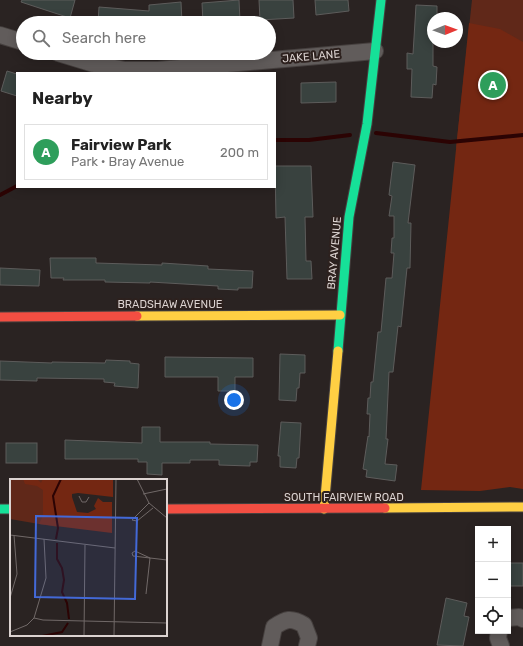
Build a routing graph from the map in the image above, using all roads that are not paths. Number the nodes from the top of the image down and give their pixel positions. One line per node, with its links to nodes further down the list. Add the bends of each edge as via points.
1 (381, 0): 4 (street, BRAY AVENUE)
2 (0, 35): 3 (street)
3 (16, 40)
4 (375, 51): 7 (street, JAKE LANE); 8 (street, BRAY AVENUE, via 367,124 349,217)
5 (81, 60): 6 (street, JAKE LANE, via 125,70 158,70)
6 (272, 60)
7 (276, 60)
8 (340, 315): 9 (street, BRADSHAW AVENUE); 12 (street, BRAY AVENUE)
9 (0, 317)
10 (523, 507): 12 (street, SOUTH FAIRVIEW ROAD)
11 (167, 509): 12 (street, SOUTH FAIRVIEW ROAD)
12 (324, 509)
13 (511, 618): 14 (street)
14 (523, 619)
15 (499, 634): 18 (street)
16 (270, 646): 17 (street, via 274,627 284,620 295,620 304,625 309,638)
17 (307, 646)
18 (501, 646)

